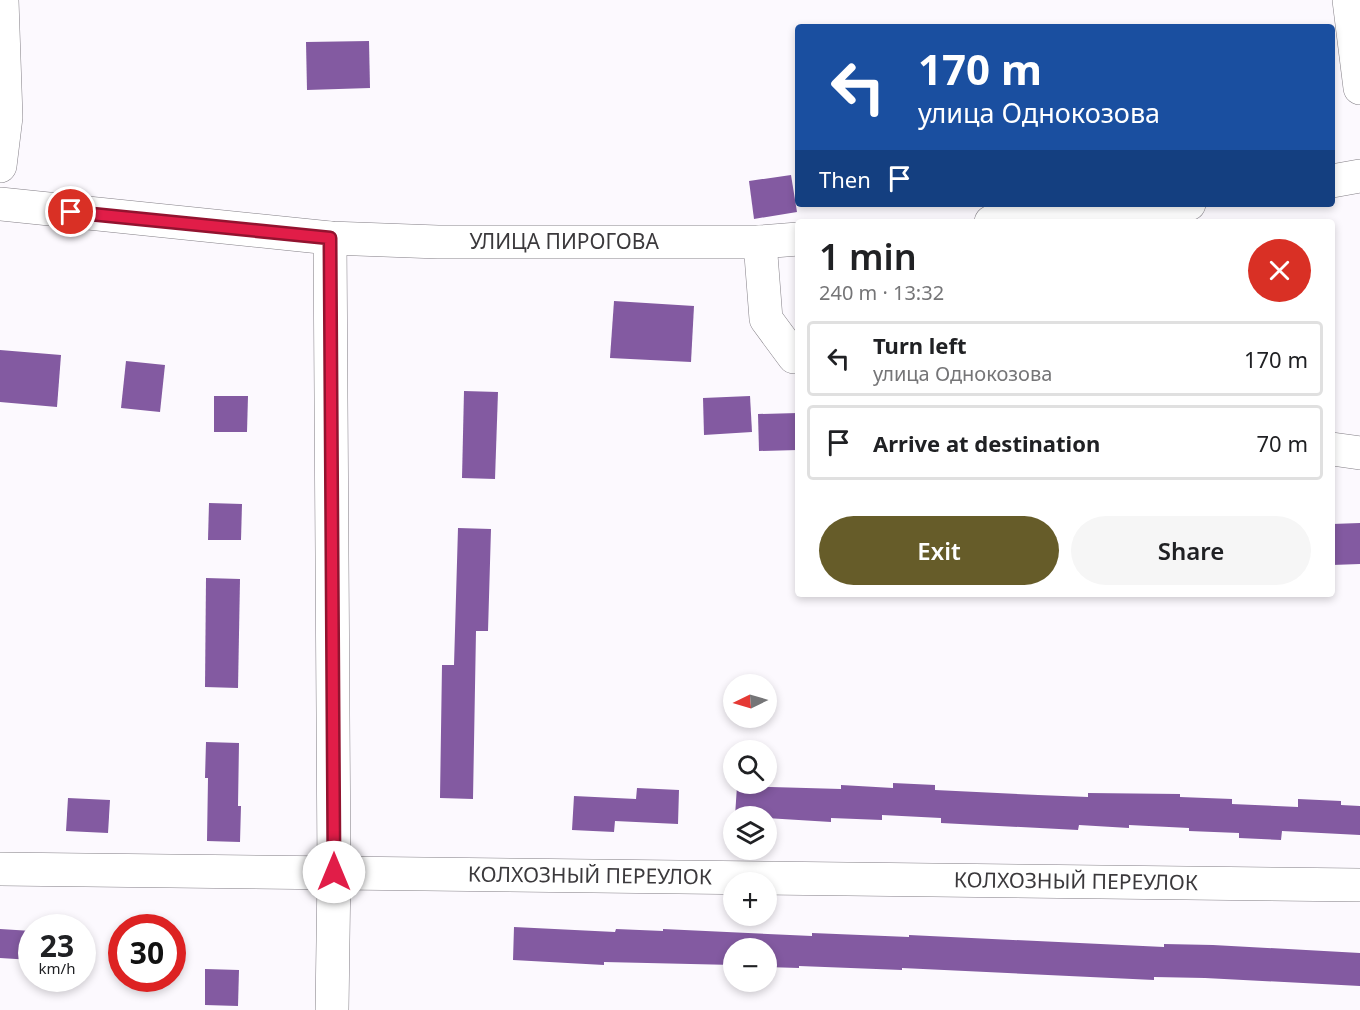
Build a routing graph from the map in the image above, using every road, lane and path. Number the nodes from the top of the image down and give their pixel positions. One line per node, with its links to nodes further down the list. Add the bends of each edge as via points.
1 (2, 0): 4 (street, via 6,117)
2 (1349, 0): 3 (street)
3 (1360, 88)
4 (0, 166)
5 (1360, 176): 6 (street)
6 (1335, 180)
7 (0, 204): 10 (street, УЛИЦА ПИРОГОВА)
8 (1156, 207): 9 (street)
9 (1023, 219)
10 (330, 238): 12 (street, УЛИЦА ПИРОГОВА); 17 (street)
11 (795, 239): 12 (street, УЛИЦА ПИРОГОВА)
12 (760, 242): 13 (street, via 766,319)
13 (795, 357)
14 (1335, 449): 15 (street)
15 (1360, 453)
16 (0, 869): 17 (street, КОЛХОЗНЫЙ ПЕРЕУЛОК)
17 (334, 872): 18 (street, КОЛХОЗНЫЙ ПЕРЕУЛОК); 19 (street)
18 (1360, 885)
19 (332, 1010)

